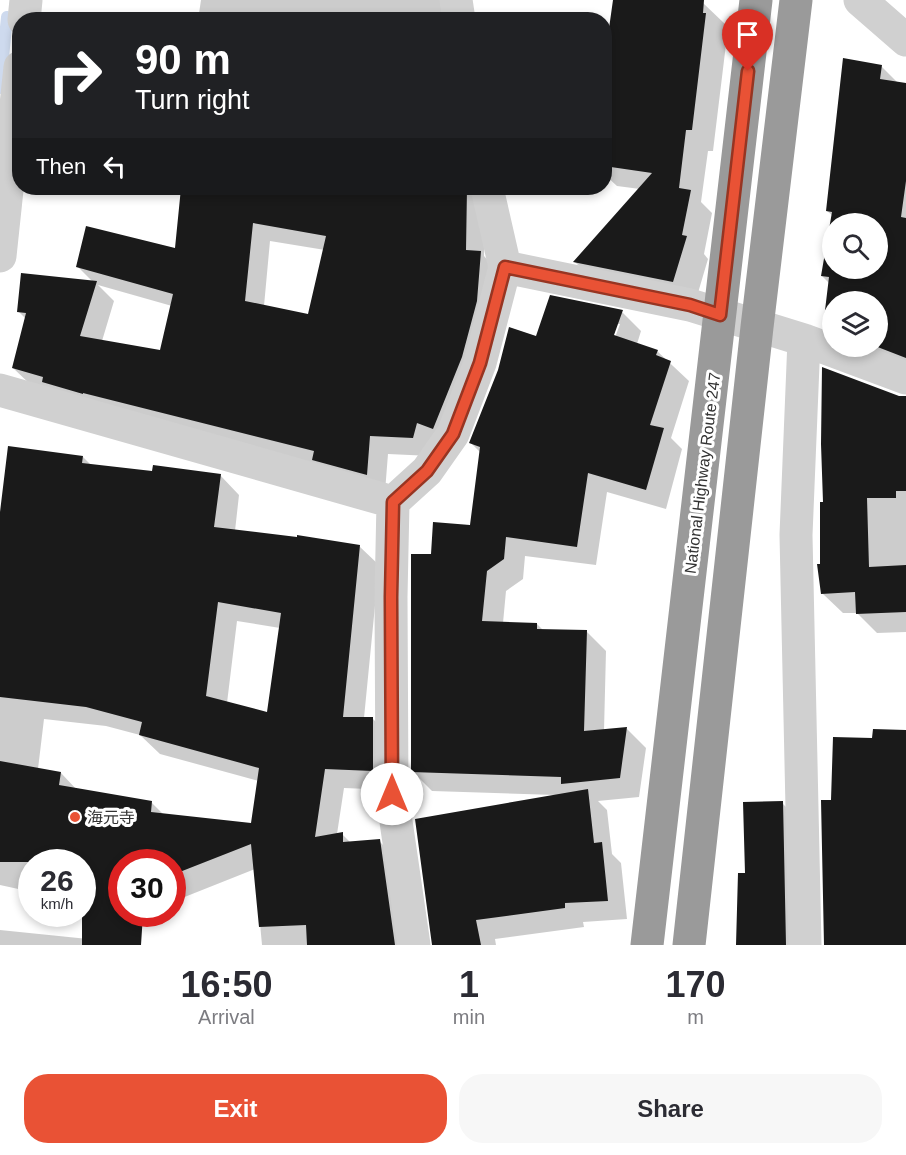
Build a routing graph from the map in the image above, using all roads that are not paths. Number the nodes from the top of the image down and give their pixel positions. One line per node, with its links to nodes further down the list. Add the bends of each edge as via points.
1 (756, 0): 9 (highway, National Highway Route 247)
2 (796, 0): 10 (highway)
3 (860, 0): 4 (street)
4 (906, 40)
5 (12, 143): 7 (street)
6 (489, 195): 8 (street)
7 (0, 256)
8 (505, 267): 9 (street, via 690,305); 14 (street, via 480,363 453,434 427,471)
9 (720, 315): 10 (street); 16 (highway, National Highway Route 247)
10 (757, 327): 11 (street); 17 (highway)
11 (804, 340): 12 (street); 18 (street, via 796,535)
12 (906, 378)
13 (0, 390): 14 (street)
14 (393, 502): 15 (street, via 392,794)
15 (414, 945)
16 (647, 945)
17 (689, 945)
18 (806, 945)

